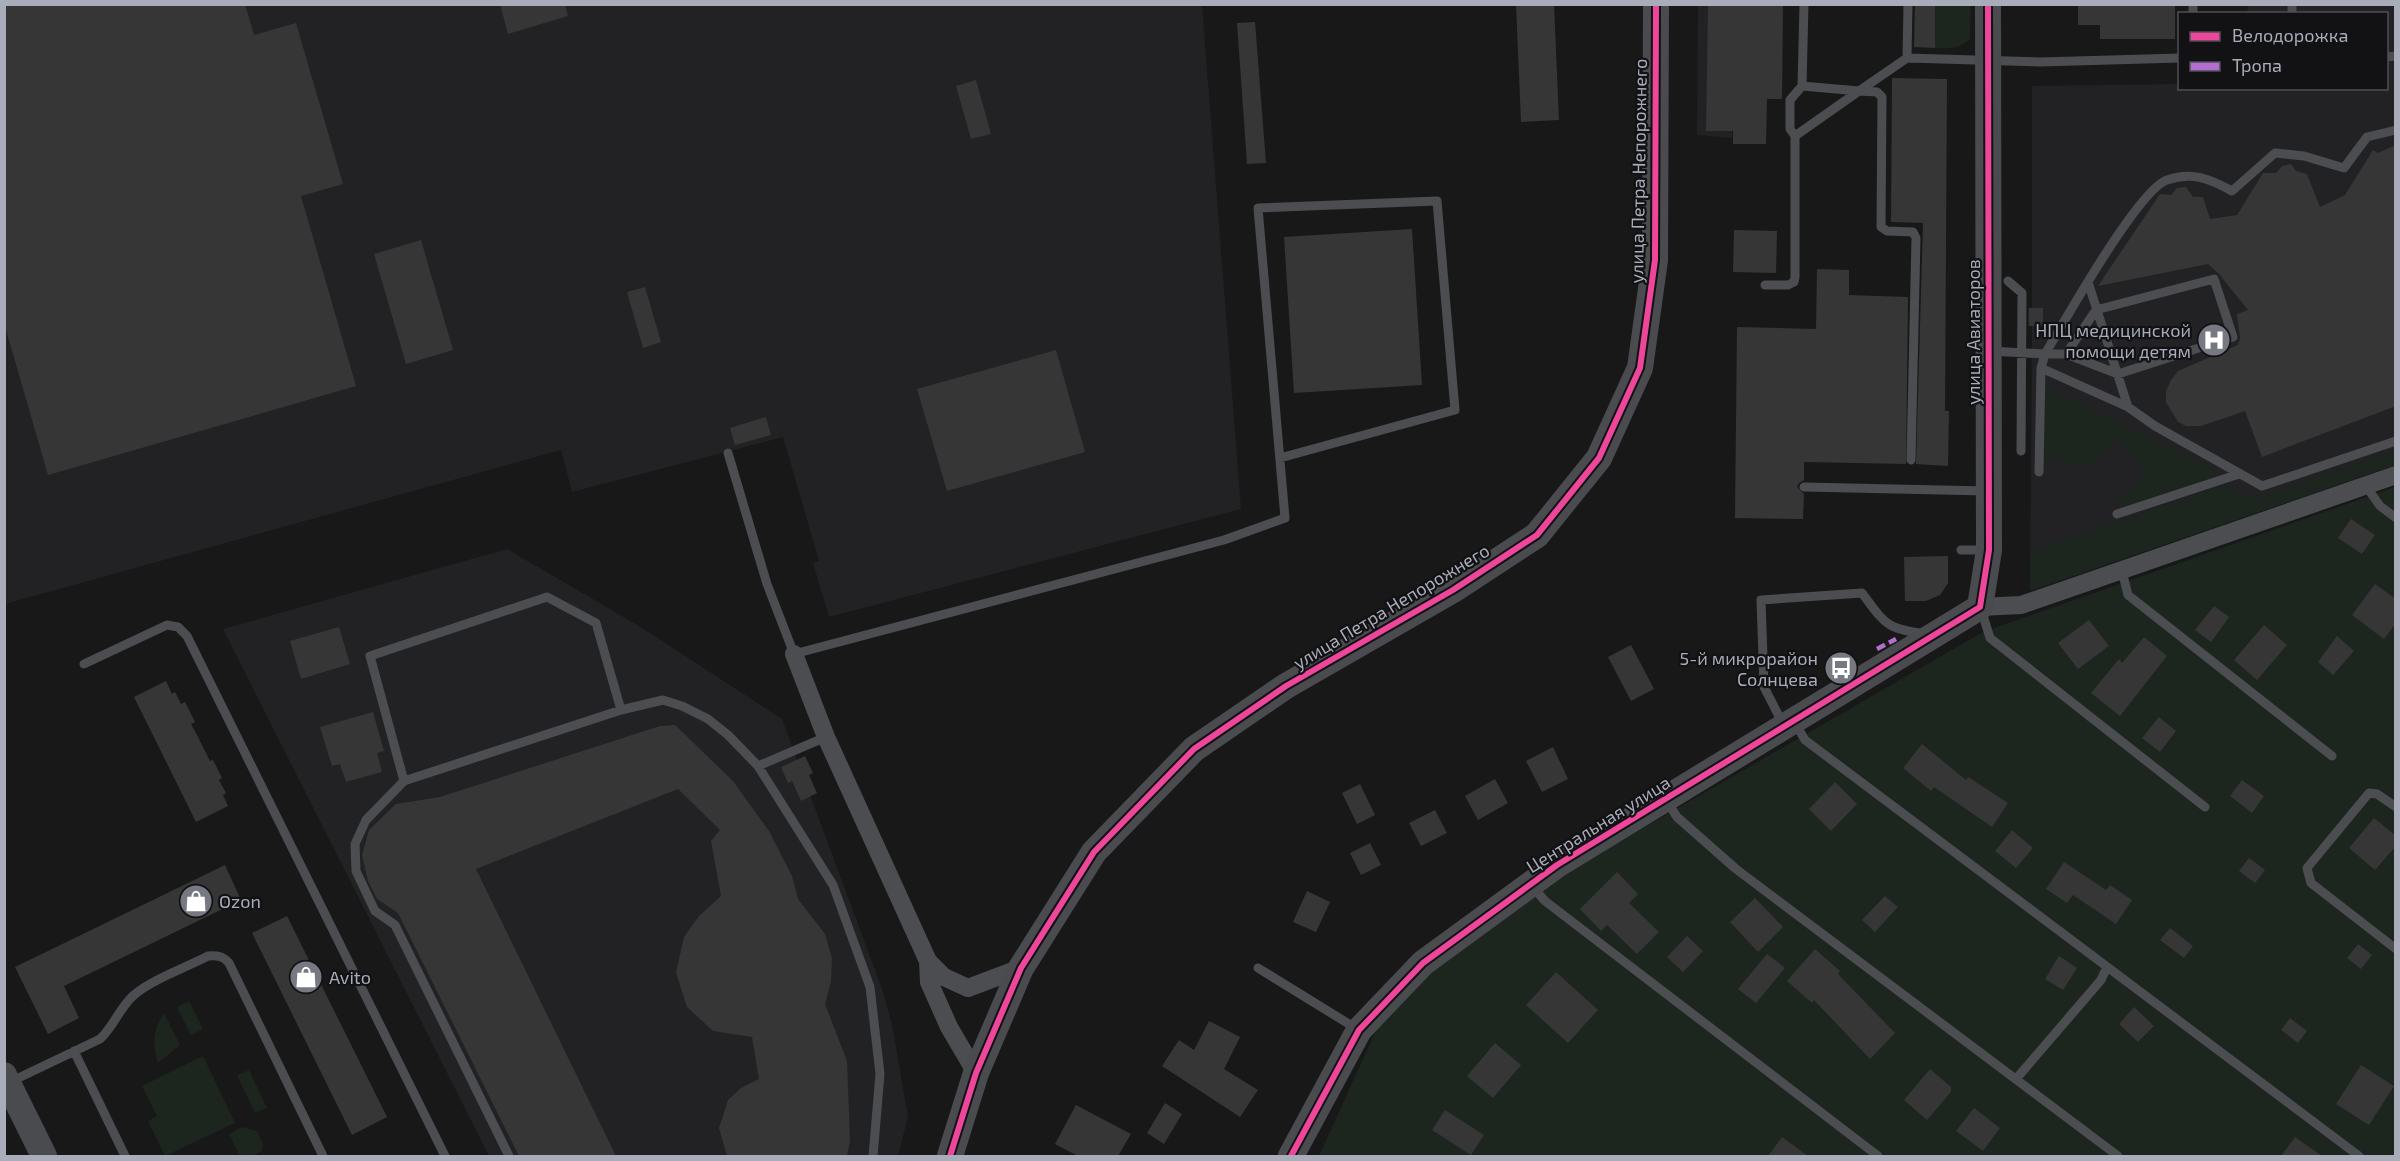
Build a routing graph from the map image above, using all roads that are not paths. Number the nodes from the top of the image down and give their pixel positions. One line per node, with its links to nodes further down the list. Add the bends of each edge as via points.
1 (1656, 4): 56 (street, улица Петра Непорожнего, via 1653,271 1640,368 1599,458 1537,535 1453,590 1286,686 1194,749 1094,852)
2 (1804, 4): 8 (lane)
3 (1908, 4): 5 (lane)
4 (1988, 4): 7 (street, улица Авиаторов)
5 (1907, 58): 7 (lane); 9 (lane)
6 (2178, 58): 7 (lane)
7 (1986, 61): 16 (street, улица Авиаторов)
8 (1802, 86): 9 (lane); 11 (lane, via 1790,100 1790,129)
9 (1859, 91): 11 (lane); 27 (lane, via 1882,97 1881,227 1887,231 1913,232 1916,238)
10 (2396, 130): 13 (lane, via 2367,137 2344,168 2304,156 2275,153 2232,191 2209,178 2189,174 2164,181 2142,201)
11 (1795, 136): 14 (lane, via 1794,282)
12 (2008, 281): 17 (lane, via 2022,293)
13 (2088, 282): 15 (lane); 18 (lane)
14 (1765, 285)
15 (2096, 310): 19 (lane); 21 (lane); 21 (lane, via 2214,279 2233,337)
16 (1989, 351): 17 (lane); 33 (street, улица Авиаторов)
17 (2022, 353): 18 (lane); 24 (lane)
18 (2045, 354): 19 (lane); 20 (lane)
19 (2066, 354): 21 (lane)
20 (2041, 368): 22 (lane); 28 (lane)
21 (2118, 374): 22 (lane)
22 (2128, 408): 29 (lane)
23 (2396, 441): 29 (lane, via 2262,486)
24 (2021, 451)
25 (728, 453): 41 (lane, via 767,584)
26 (1280, 458): 26 (lane, via 1258,208 1437,201 1455,410); 41 (lane, via 1285,518 1224,540)
27 (1911, 460)
28 (2039, 472)
29 (2239, 474): 34 (lane)
30 (2396, 475): 31 (street)
31 (2366, 486): 35 (lane, via 2380,506); 38 (street)
32 (1804, 487): 33 (lane)
33 (1990, 491): 37 (street, улица Авиаторов)
34 (2117, 514)
35 (2396, 518)
36 (1961, 550): 37 (lane)
37 (1989, 550): 39 (street, улица Авиаторов)
38 (2121, 571): 39 (street, via 2021,605); 46 (lane, via 2128,595)
39 (1980, 607): 40 (street); 50 (lane, via 1990,638)
40 (1936, 635): 44 (street, Центральная улица); 44 (lane, via 1905,631 1885,623 1862,593 1761,600 1764,687)
41 (794, 654): 45 (street)
42 (84, 664): 66 (lane, via 167,625 178,627 187,636)
43 (621, 711): 47 (lane, via 663,700 682,706 708,719); 48 (lane); 48 (lane, via 596,623 547,597 370,656)
44 (1789, 723): 49 (street, Центральная улица); 55 (lane, via 1805,740)
45 (826, 737): 47 (lane); 54 (street)
46 (2332, 756)
47 (758, 766): 68 (lane, via 833,885 870,987 880,1074)
48 (404, 781): 67 (lane, via 366,820 355,844 356,870 375,910 395,925)
49 (1665, 798): 52 (street, Центральная улица); 62 (lane, via 1677,817 1736,869)
50 (2205, 807)
51 (2396, 807): 53 (lane, via 2369,793 2307,868 2311,883)
52 (1530, 884): 58 (street, Центральная улица, via 1423,963); 71 (lane, via 1545,901)
53 (2396, 949)
54 (928, 961): 56 (street, via 944,977 968,988); 60 (street, via 929,982)
55 (2107, 967): 62 (lane, via 2101,980); 73 (lane)
56 (1021, 968): 60 (street, улица Петра Непорожнего)
57 (1258, 968): 58 (lane)
58 (1359, 1030): 70 (street, Центральная улица)
59 (74, 1051): 61 (lane); 64 (lane); 65 (lane, via 105,1034 141,989 208,956 221,957 229,963)
60 (976, 1073): 69 (street, улица Петра Непорожнего)
61 (6, 1079): 63 (street)
62 (2016, 1079): 72 (lane)
63 (44, 1156)
64 (125, 1156)
65 (323, 1156)
66 (445, 1156)
67 (509, 1156)
68 (873, 1156)
69 (950, 1156)
70 (1292, 1156)
71 (1878, 1156)
72 (2118, 1156)
73 (2359, 1156)

